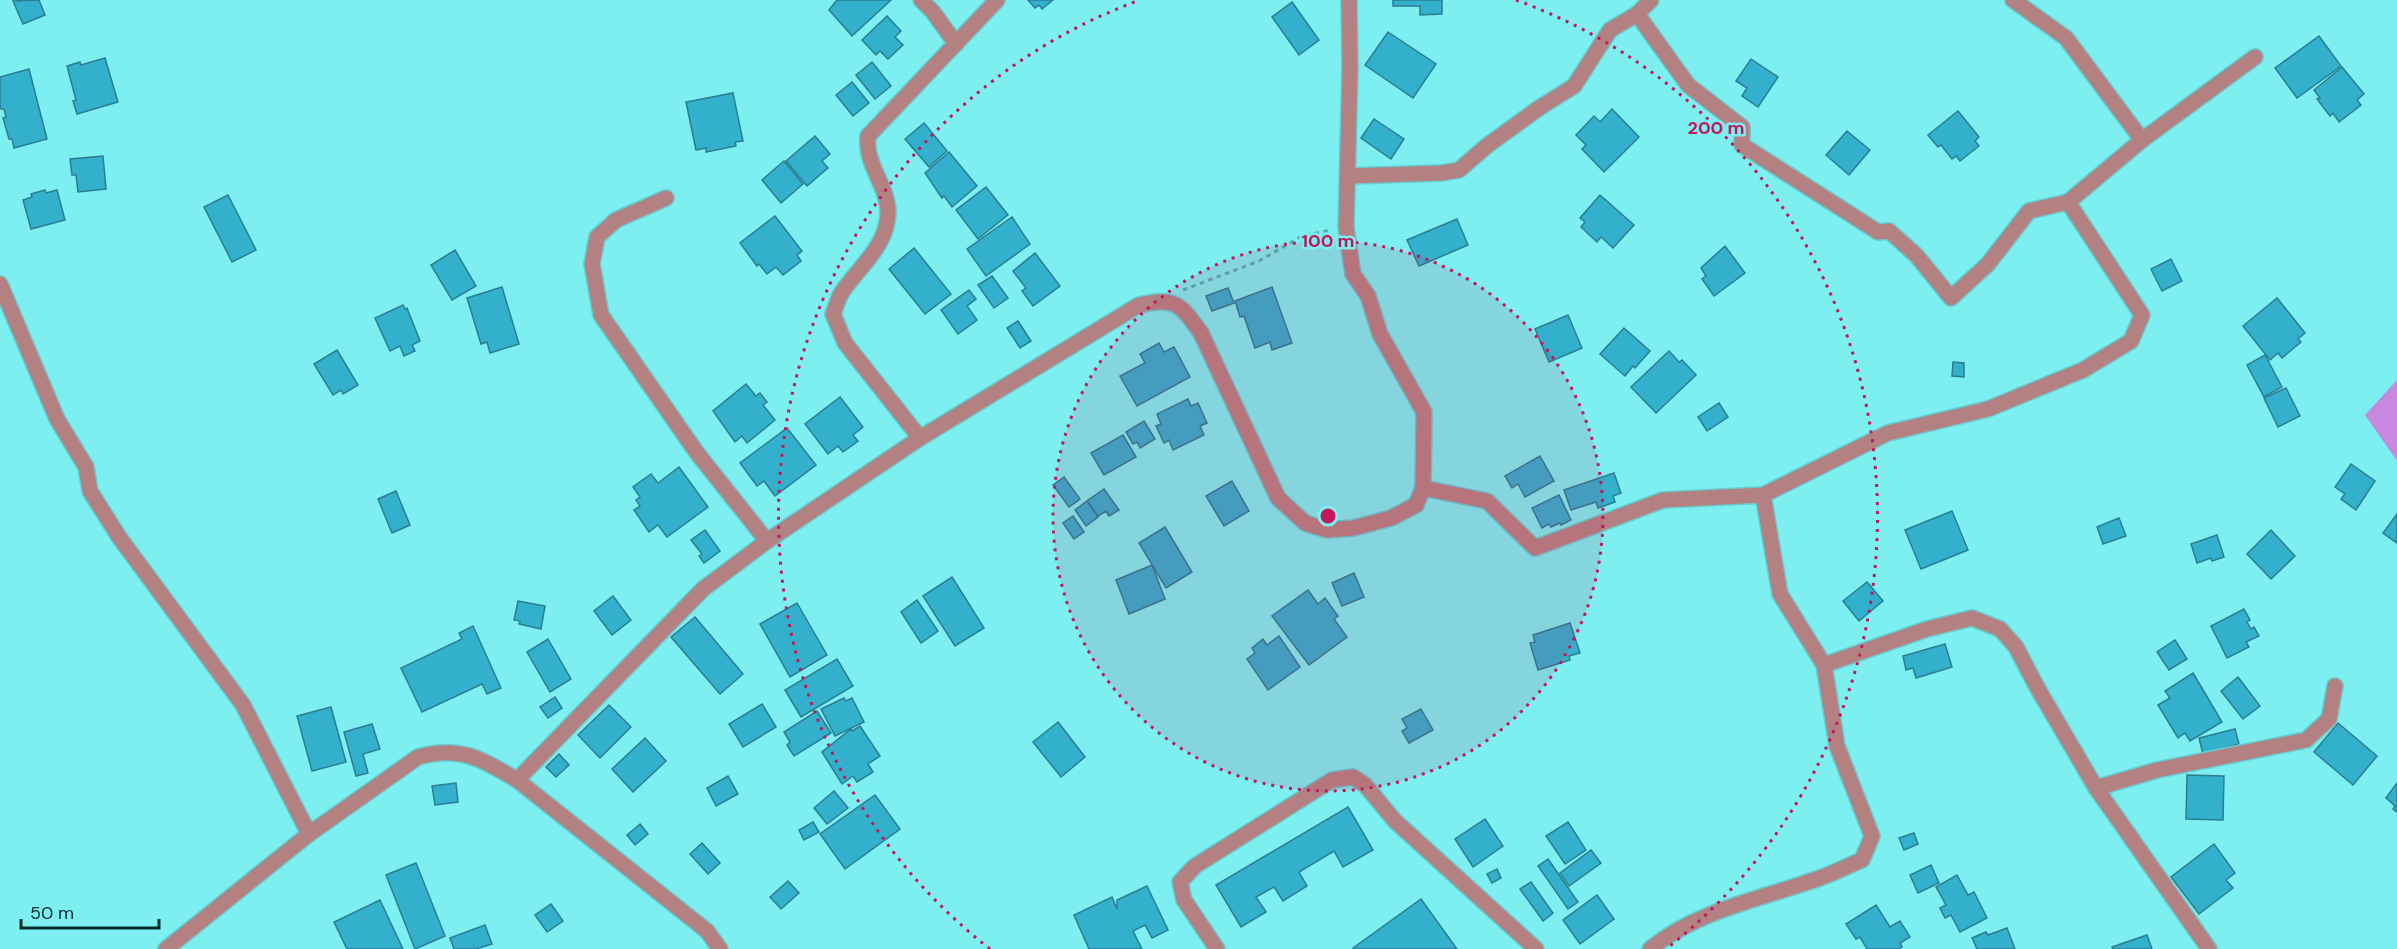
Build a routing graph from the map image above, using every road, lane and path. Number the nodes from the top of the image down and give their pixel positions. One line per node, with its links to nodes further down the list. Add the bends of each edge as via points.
1 (921, 0): 7 (street)
2 (997, 0): 7 (street)
3 (1349, 0): 10 (street)
4 (1651, 0): 6 (street)
5 (2013, 0): 9 (street, via 2066,38)
6 (1637, 14): 10 (street, via 1610,30 1574,86 1496,138 1459,170); 12 (street, via 1688,85 1742,127 1742,145 1878,232 1889,231 1916,255 1951,298 1988,264 2029,211)
7 (956, 44): 17 (street, via 868,136 869,155 888,207 885,233 841,294 833,314 845,343)
8 (2255, 57): 9 (street)
9 (2142, 140): 12 (street)
10 (1348, 176): 13 (street)
11 (666, 198): 20 (street, via 616,220 597,237 592,264 601,315 697,453)
12 (2068, 202): 19 (street, via 2142,315 2131,341 2083,370 1988,409 1888,433)
13 (1346, 226): 15 (path, via 1302,236 1259,261); 18 (street, via 1353,274 1368,297 1380,334 1424,412)
14 (0, 284): 16 (street)
15 (1159, 300): 17 (street, via 1139,305); 18 (street, via 1183,308 1201,333 1278,498 1305,523 1327,530 1391,518 1416,504)
16 (5, 306): 25 (street, via 57,419 86,466 90,491 119,537 243,705)
17 (920, 438): 20 (street)
18 (1423, 488): 19 (street, via 1487,501 1535,548 1663,500)
19 (1763, 495): 21 (street, via 1780,594)
20 (767, 541): 23 (street, via 703,589)
21 (1824, 665): 24 (street, via 1927,629 1972,618 2000,629 2016,647); 30 (street, via 1837,746 1872,836 1862,860 1813,881 1719,910)
22 (2335, 686): 24 (street, via 2329,719 2306,740 2157,770)
23 (517, 780): 25 (street, via 490,764 459,753 440,751 418,756); 27 (street, via 707,931)
24 (2096, 788): 31 (street)
25 (309, 834): 26 (street)
26 (166, 949)
27 (720, 949)
28 (1217, 949): 29 (street, via 1184,900 1180,882 1195,866 1332,780 1353,777 1365,785 1395,821)
29 (1536, 949)
30 (1650, 949)
31 (2209, 949)

